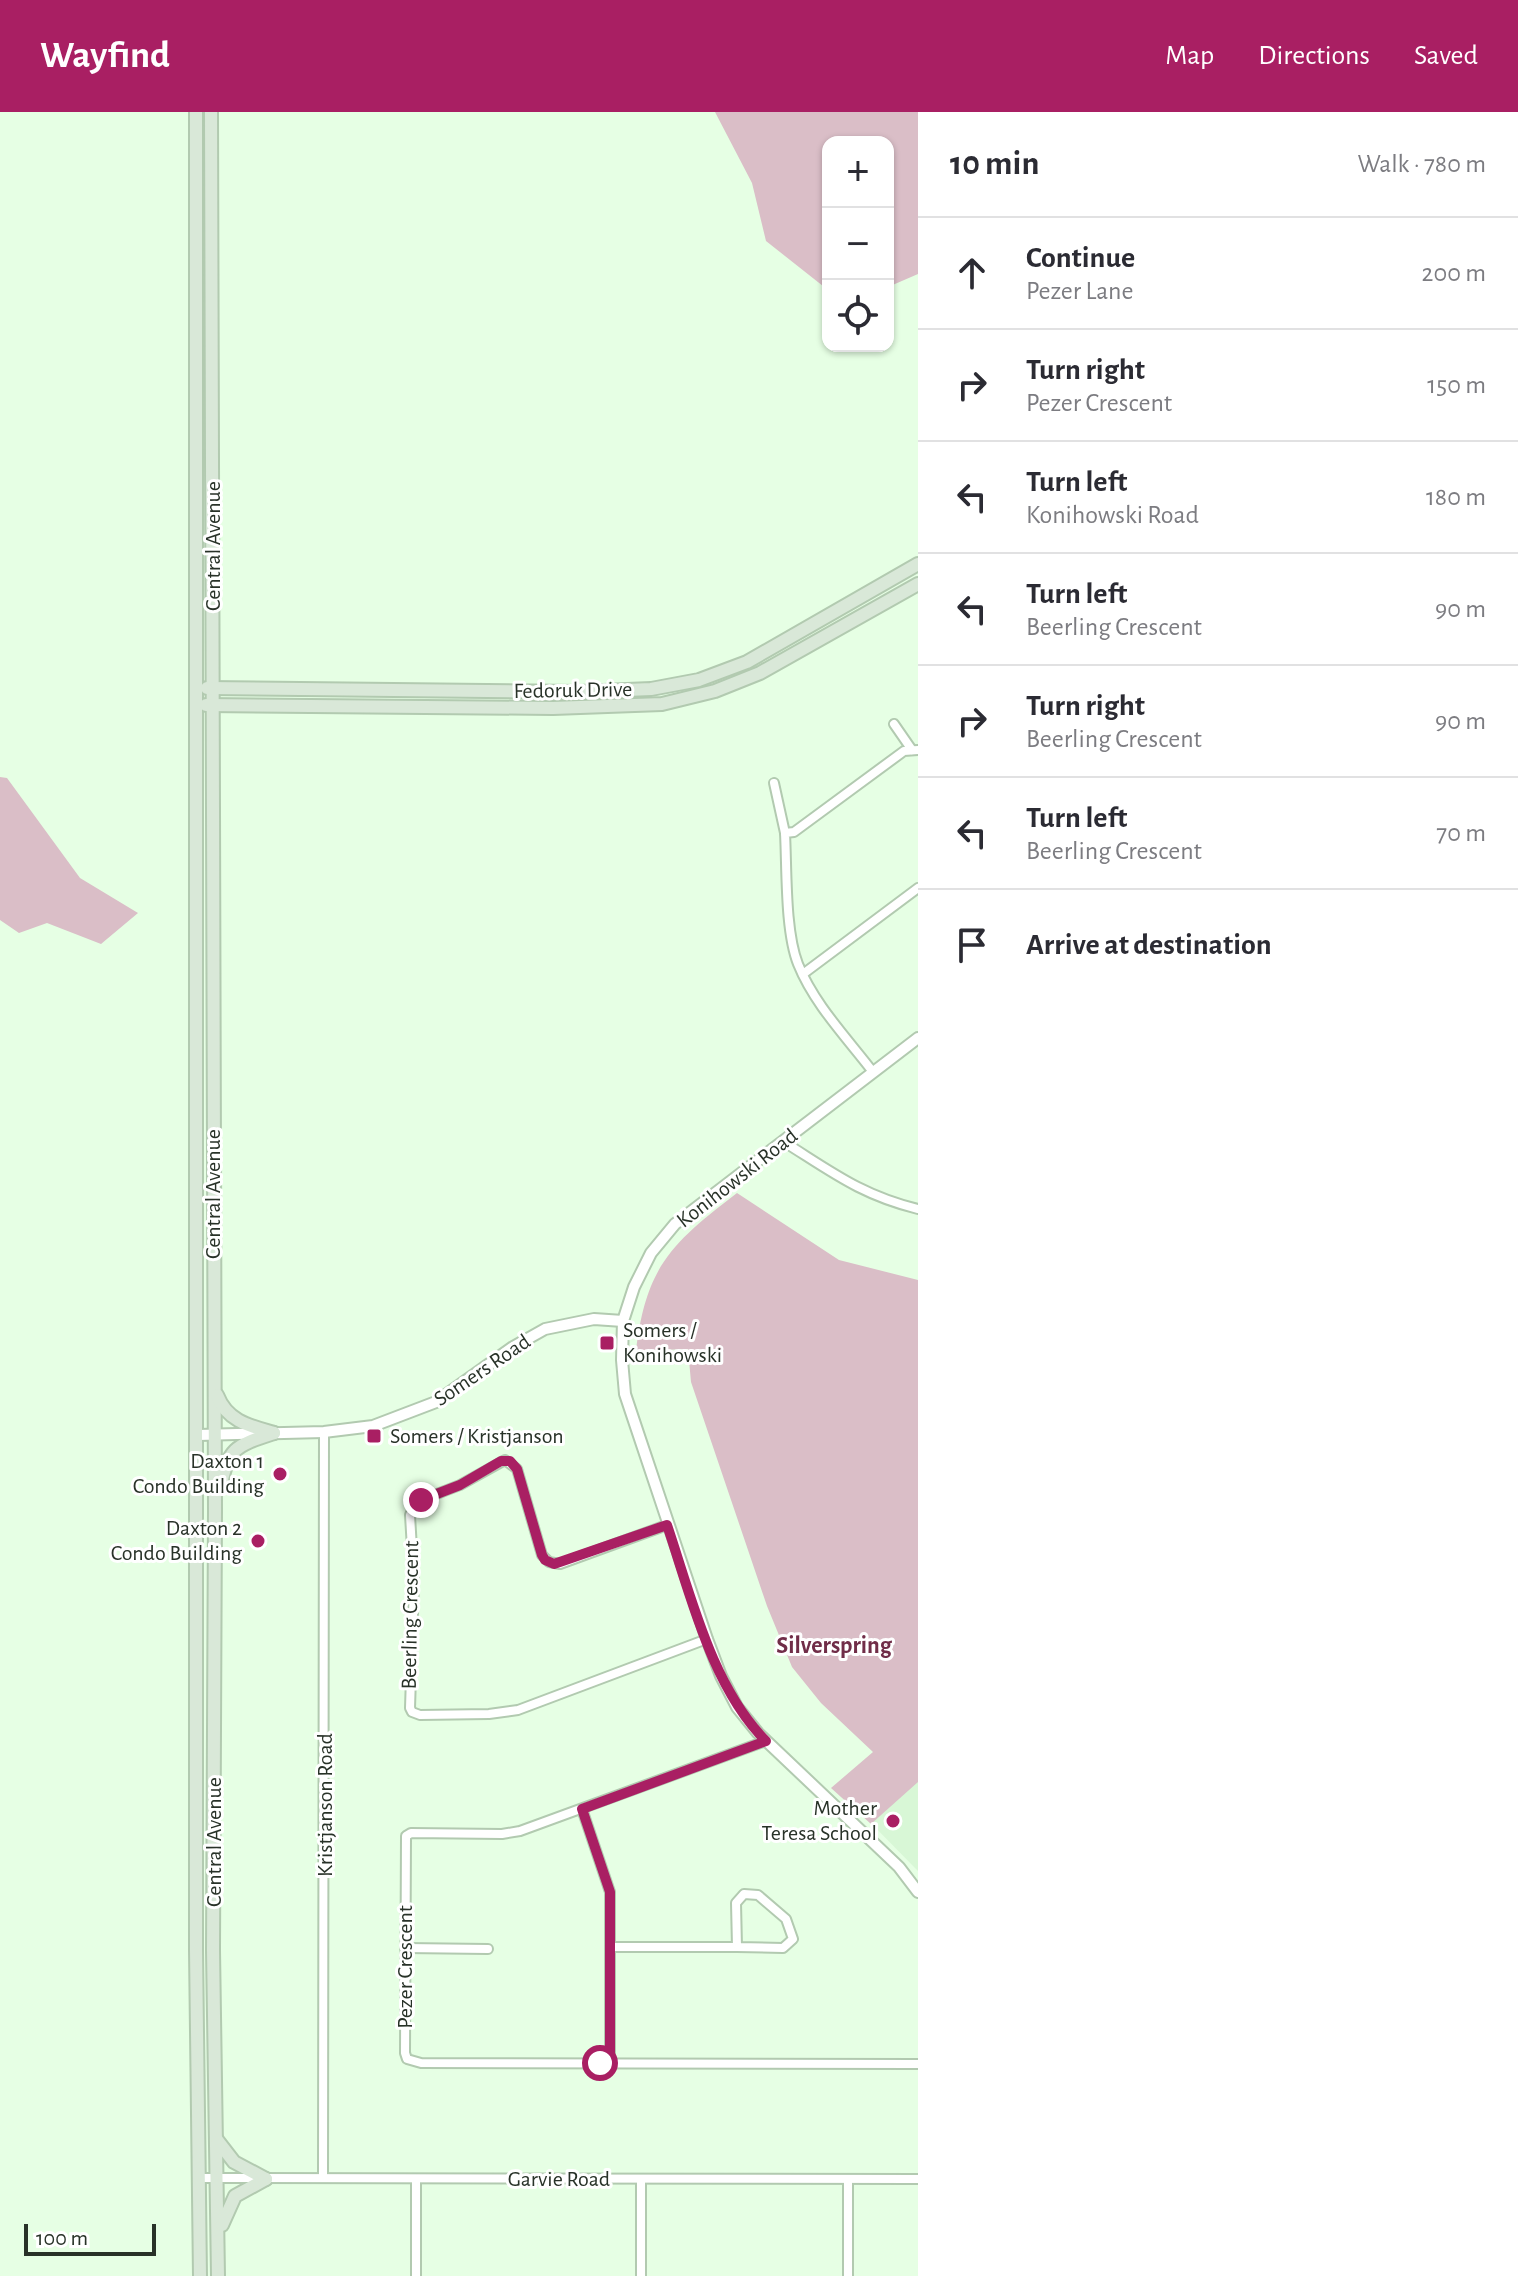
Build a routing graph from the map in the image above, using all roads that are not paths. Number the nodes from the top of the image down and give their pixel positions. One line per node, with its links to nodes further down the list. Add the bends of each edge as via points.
1 (196, 112): 5 (main road, Central Avenue)
2 (211, 112): 6 (main road, Central Avenue)
3 (918, 564): 6 (main road, Fedoruk Drive, via 747,662 699,680 651,689)
4 (918, 584): 8 (main road, Fedoruk Drive, via 760,673 662,704)
5 (197, 687): 6 (main road, Fedoruk Drive); 7 (main road, Central Avenue)
6 (214, 688): 8 (main road, Central Avenue)
7 (197, 705): 8 (main road, Fedoruk Drive); 23 (main road, Central Avenue)
8 (214, 705): 20 (main road, Central Avenue)
9 (894, 724): 10 (street)
10 (915, 750): 12 (street, via 895,757 794,832)
11 (774, 783): 12 (street)
12 (785, 833): 14 (street, via 792,943)
13 (918, 888): 14 (street)
14 (803, 974): 16 (street)
15 (918, 1038): 16 (street, Konihowski Road)
16 (873, 1072): 17 (street, Konihowski Road)
17 (784, 1142): 18 (street, via 856,1188); 19 (street, Konihowski Road, via 675,1224 651,1253)
18 (918, 1209)
19 (623, 1321): 21 (street, Somers Road, via 594,1319 545,1329 436,1402 396,1420); 26 (street, Konihowski Road, via 625,1394)
20 (214, 1386): 22 (main road, via 230,1416); 24 (main road, Central Avenue)
21 (324, 1432): 22 (street, Somers Road); 40 (street, Kristjanson Road)
22 (274, 1433): 24 (street, Somers Road); 25 (main road, via 231,1454)
23 (198, 1435): 24 (street, Somers Road); 38 (main road, Central Avenue)
24 (215, 1435): 25 (main road, Central Avenue)
25 (215, 1511): 37 (main road, Central Avenue)
26 (667, 1525): 27 (street, Konihowski Road); 27 (street, Beerling Crescent, via 560,1564 549,1562 542,1555 517,1469 505,1460 416,1502 410,1515 410,1708 420,1715 518,1710)
27 (707, 1639): 28 (street, Konihowski Road, via 737,1707)
28 (766, 1741): 29 (street, Pezer Crescent); 30 (street, Konihowski Road, via 899,1867)
29 (582, 1809): 31 (street, via 610,1892); 33 (street, Pezer Crescent, via 511,1832 406,1836)
30 (918, 1892)
31 (610, 1947): 32 (street); 35 (street)
32 (737, 1947): 32 (street, via 783,1948 793,1939 786,1919 758,1895 744,1894 736,1903)
33 (405, 1948): 34 (street); 35 (street, Pezer Crescent, via 407,2059)
34 (488, 1949)
35 (610, 2063): 36 (street, Pezer Crescent)
36 (918, 2064)
37 (216, 2138): 39 (main road, Central Avenue); 41 (main road, via 234,2162)
38 (200, 2178): 39 (street, Garvie Road); 47 (main road, Central Avenue)
39 (217, 2178): 41 (street, Garvie Road); 46 (main road, Central Avenue)
40 (323, 2178): 41 (street, Garvie Road); 42 (street, Garvie Road)
41 (266, 2179): 46 (main road, via 229,2203)
42 (416, 2179): 43 (street, Garvie Road); 49 (street)
43 (641, 2179): 45 (street, Garvie Road); 50 (street)
44 (918, 2179): 45 (street, Garvie Road)
45 (848, 2180): 51 (street)
46 (217, 2240): 48 (main road, Central Avenue)
47 (200, 2276)
48 (218, 2276)
49 (416, 2276)
50 (641, 2276)
51 (848, 2276)

